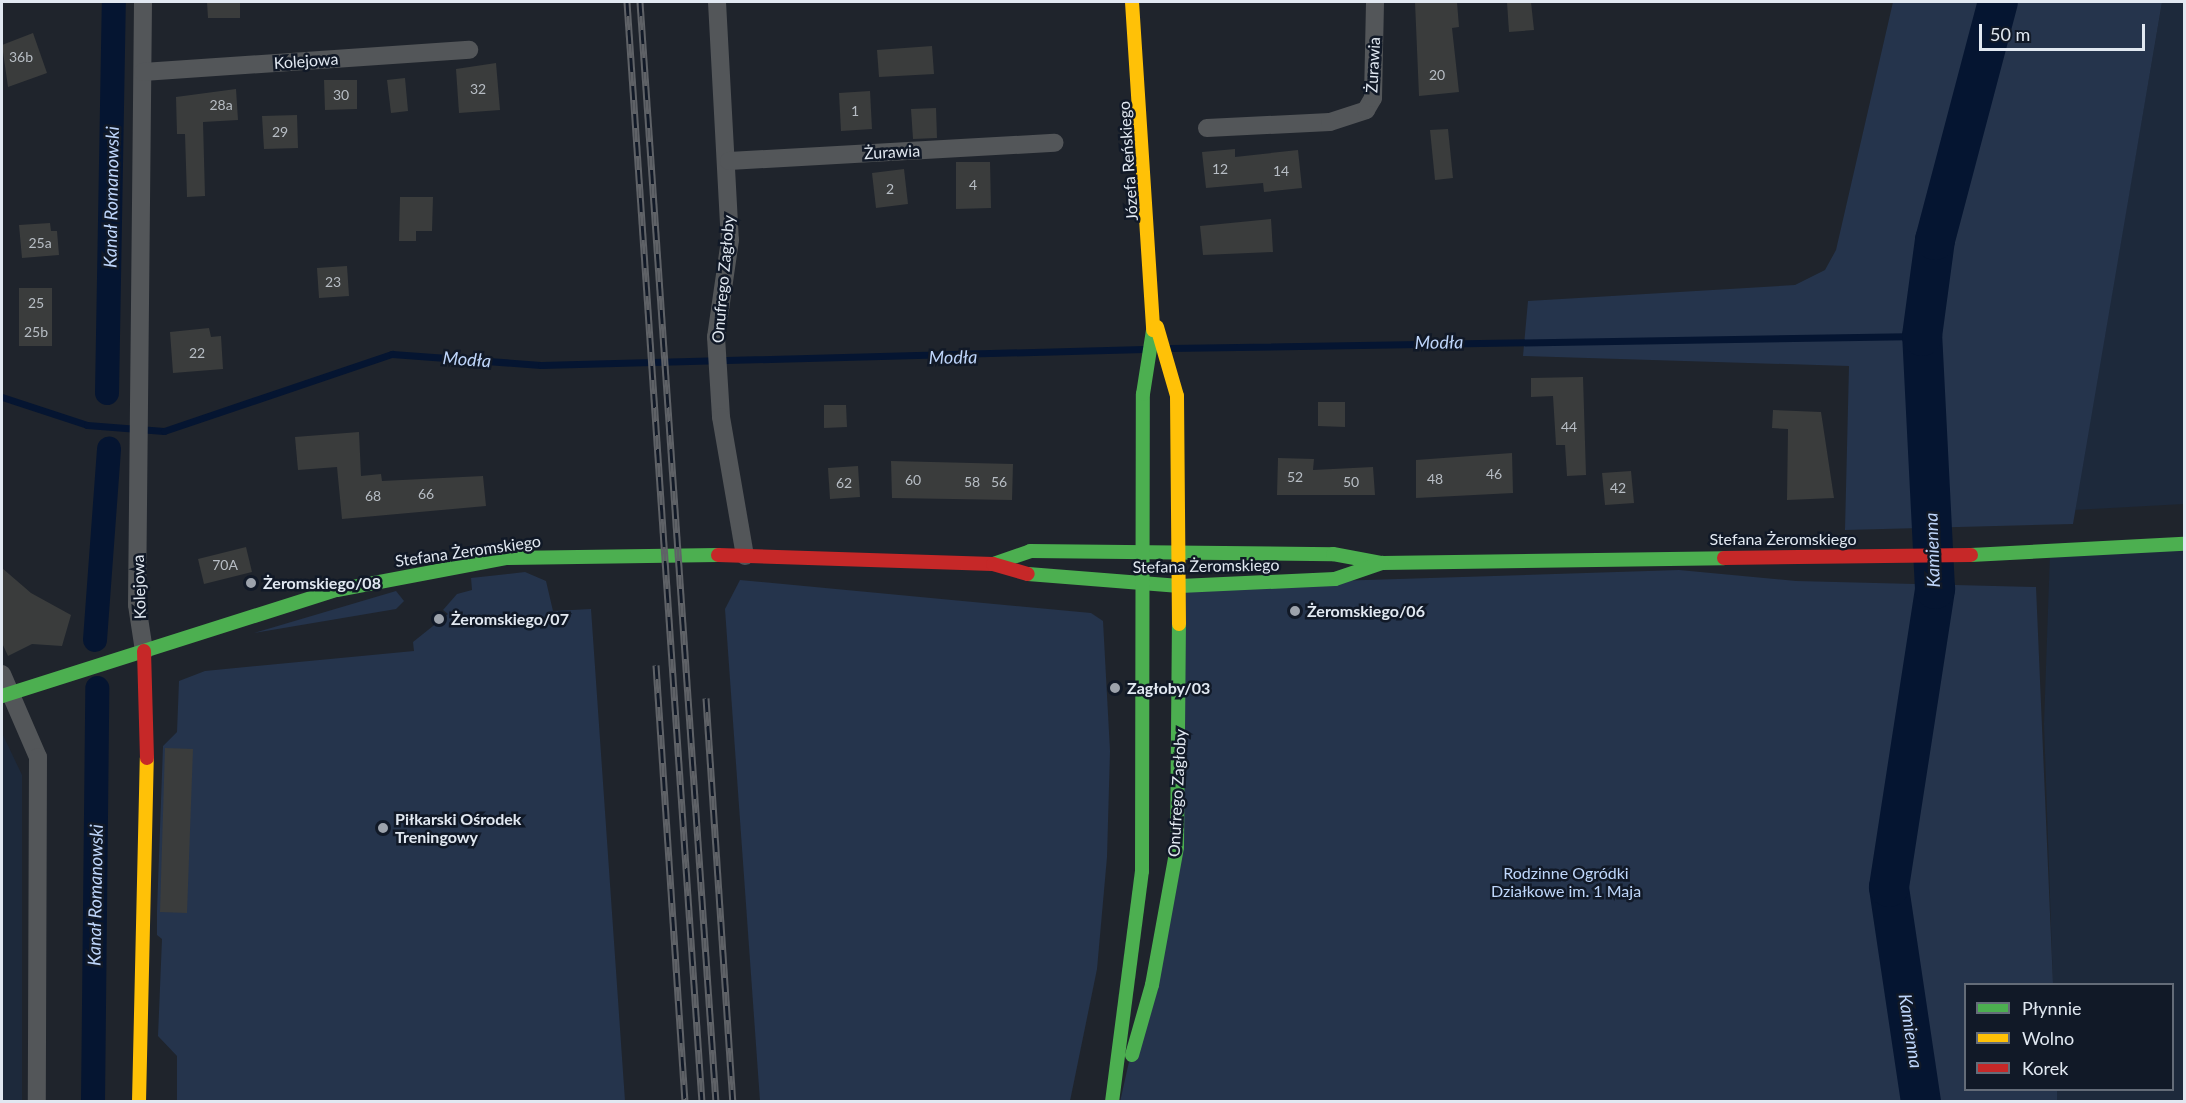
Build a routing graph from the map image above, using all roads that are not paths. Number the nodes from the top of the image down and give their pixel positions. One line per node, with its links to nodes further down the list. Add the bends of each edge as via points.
1 (143, 2): 6 (street, Kolejowa)
2 (717, 2): 9 (street, Onufrego Zagłoby)
3 (1132, 2): 10 (street, Józefa Reńskiego)
4 (1375, 2): 7 (street, Żurawia, via 1373,98 1366,110 1330,122)
5 (469, 50): 6 (street, Kolejowa)
6 (143, 72): 19 (street, Kolejowa, via 137,605)
7 (1207, 128)
8 (1055, 143): 9 (street, Żurawia)
9 (729, 160): 14 (street, Onufrego Zagłoby, via 729,240 716,337 719,386)
10 (1155, 319): 12 (street, Józefa Reńskiego, via 1143,394); 13 (street, Józefa Reńskiego, via 1177,396)
11 (2184, 544): 15 (street, Stefana Żeromskiego, via 2012,554)
12 (1144, 554): 13 (street, Stefana Żeromskiego); 16 (street, Stefana Żeromskiego, via 1030,552); 17 (street, Józefa Reńskiego)
13 (1180, 555): 15 (street, Stefana Żeromskiego, via 1333,554); 18 (street, Józefa Reńskiego)
14 (745, 556): 16 (street, Stefana Żeromskiego); 19 (street, Stefana Żeromskiego, via 561,555 455,566 337,590)
15 (1382, 563): 18 (street, Stefana Żeromskiego, via 1335,579)
16 (993, 564): 17 (street, Stefana Żeromskiego, via 1030,575)
17 (1145, 585): 18 (street, Stefana Żeromskiego); 24 (street, Onufrego Zagłoby, via 1142,871)
18 (1180, 586): 25 (street, Onufrego Zagłoby, via 1177,847 1152,985)
19 (144, 651): 21 (street, Stefana Żeromskiego); 23 (street, Kolejowa, via 149,686)
20 (2, 674): 21 (street)
21 (6, 694): 22 (street, via 38,757)
22 (37, 1101)
23 (139, 1101)
24 (1112, 1101)
25 (1117, 1101)

